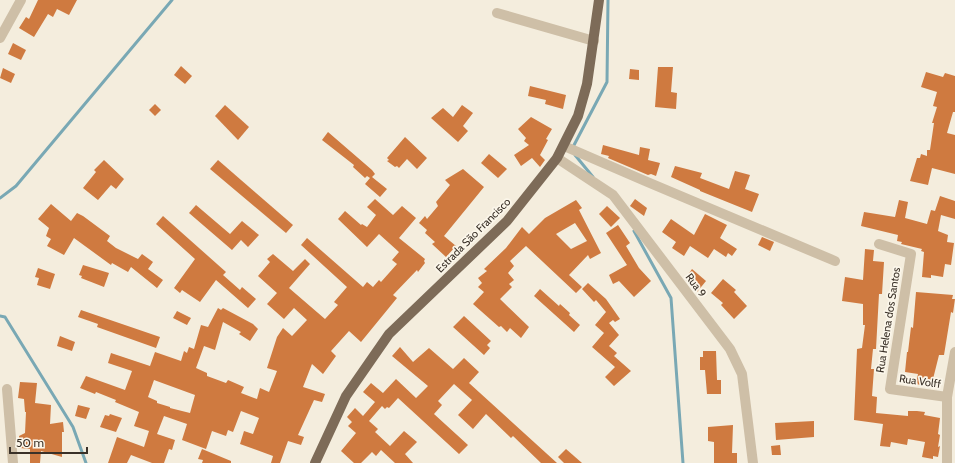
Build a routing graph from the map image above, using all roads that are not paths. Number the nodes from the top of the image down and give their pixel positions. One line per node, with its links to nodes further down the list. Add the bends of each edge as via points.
1 (21, 0): 4 (street)
2 (599, 0): 5 (main road, Estrada São Francisco)
3 (496, 13): 5 (street)
4 (0, 38)
5 (594, 41): 6 (main road, Estrada São Francisco, via 587,84)
6 (569, 148): 7 (main road, Estrada São Francisco); 9 (street)
7 (558, 158): 15 (main road, Estrada São Francisco, via 507,221 389,334 346,396); 16 (street, Rua 9, via 613,195 730,349 742,374)
8 (879, 244): 12 (street, Rua Helena dos Santos, via 911,254)
9 (835, 260)
10 (955, 352): 13 (street)
11 (7, 389): 14 (street)
12 (890, 389): 13 (street, Rua Volff)
13 (947, 396): 17 (street)
14 (13, 463)
15 (315, 463)
16 (753, 463)
17 (947, 463)

